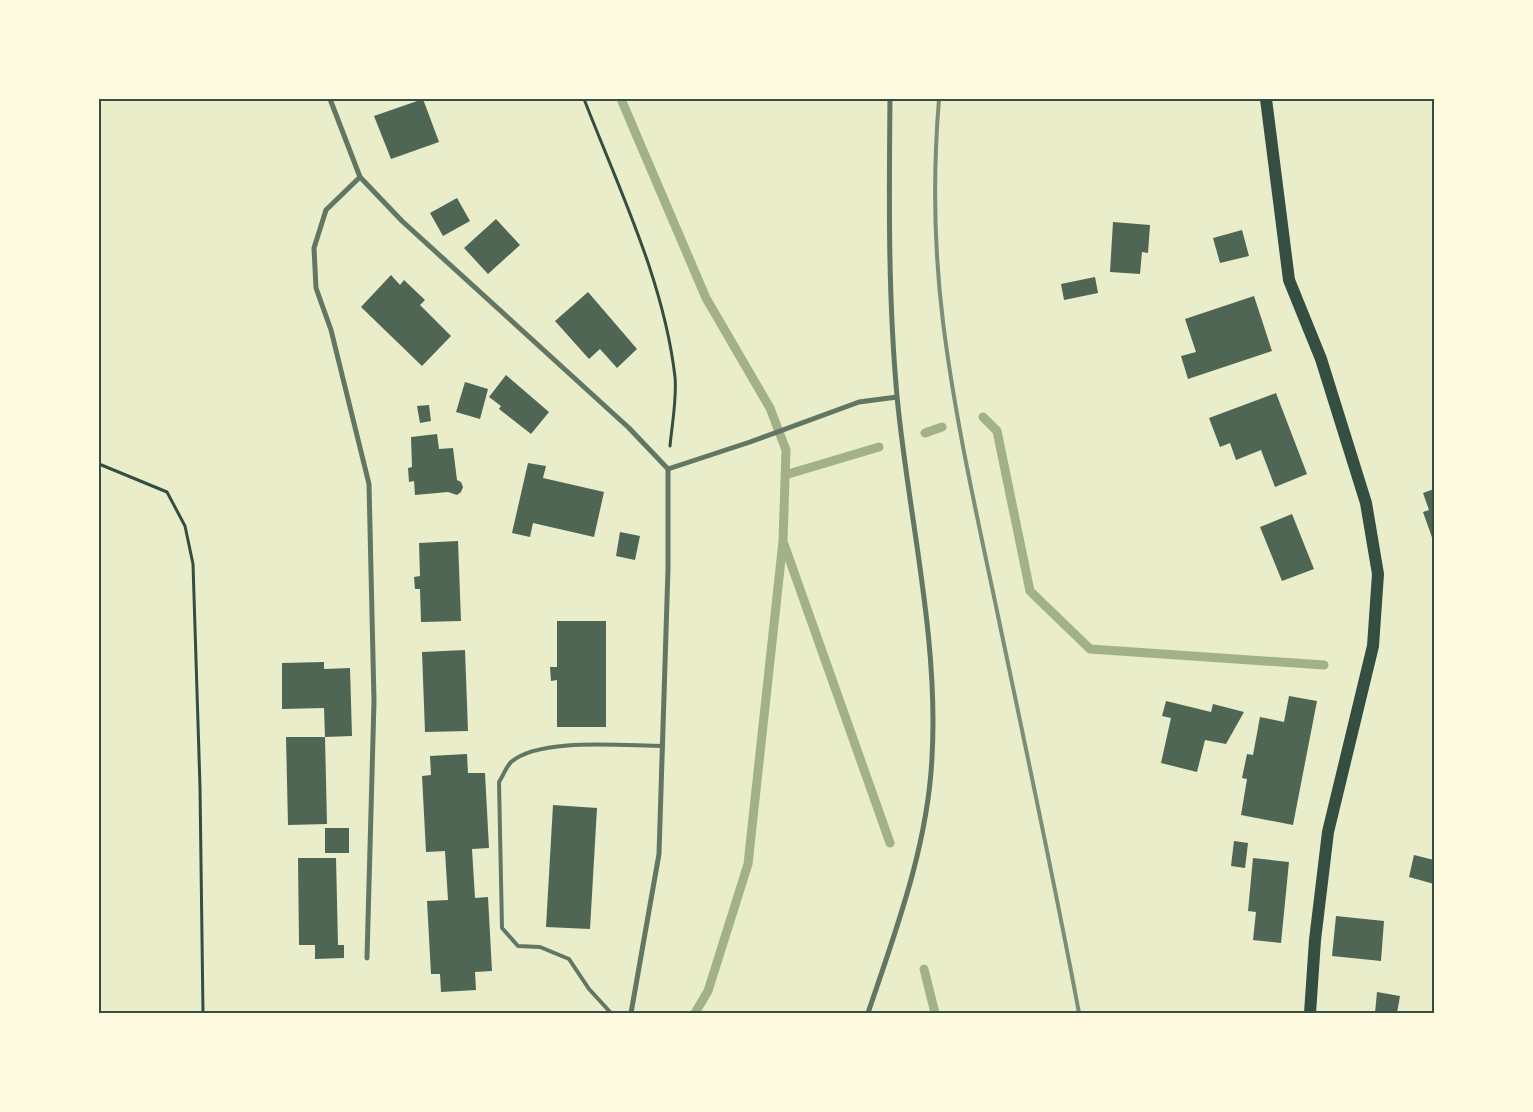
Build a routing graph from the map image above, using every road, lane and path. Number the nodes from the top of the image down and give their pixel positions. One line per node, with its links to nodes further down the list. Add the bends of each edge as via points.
1 (330, 99): 5 (street)
2 (584, 99): 8 (path, via 640,241 665,322 675,379)
3 (890, 99): 6 (street, via 889,257)
4 (1266, 99): 15 (main road, via 1289,280 1321,360 1366,503 1378,574 1374,646 1328,832)
5 (360, 177): 8 (street, via 402,221 629,428); 10 (street, via 326,210 314,248 316,288 331,330 369,484 374,701)
6 (897, 397): 8 (street, via 859,402); 14 (street, via 923,596 933,712 932,758 926,818 916,862)
7 (99, 464): 11 (path, via 167,492 184,526 192,564 200,786)
8 (668, 469): 9 (street)
9 (664, 746): 12 (lane, via 571,745 532,751 511,763 499,782 502,928 518,946 540,947 569,959 589,989); 13 (street, via 659,854)
10 (367, 958)
11 (203, 1013)
12 (611, 1013)
13 (631, 1013)
14 (868, 1013)
15 (1310, 1013)

